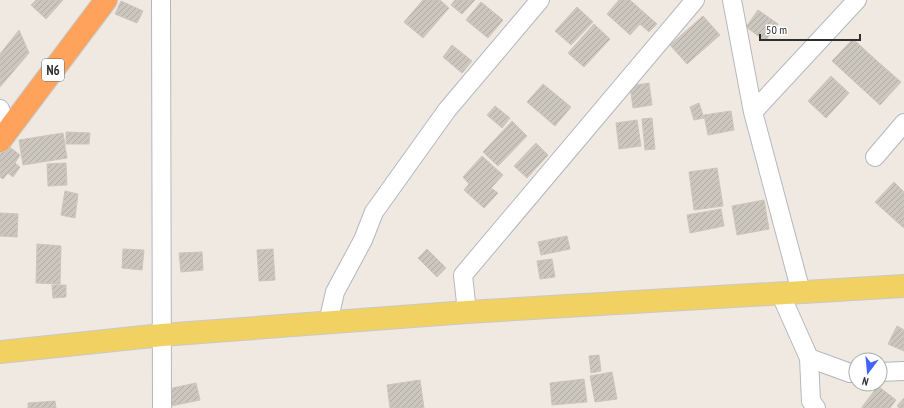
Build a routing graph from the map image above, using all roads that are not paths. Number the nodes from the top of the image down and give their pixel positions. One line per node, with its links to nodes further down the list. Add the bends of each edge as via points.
1 (106, 0): 10 (highway, N6)
2 (161, 0): 16 (street)
3 (540, 0): 15 (street, via 447,110 374,212 363,240 335,292)
4 (695, 0): 14 (street, via 463,275)
5 (732, 0): 8 (street)
6 (857, 0): 8 (street)
7 (0, 109): 10 (street)
8 (753, 112): 13 (street)
9 (904, 123): 11 (street)
10 (4, 136)
11 (875, 157)
12 (904, 286): 13 (main road)
13 (790, 293): 14 (main road); 18 (street)
14 (467, 312): 15 (main road)
15 (328, 323): 16 (main road)
16 (162, 335): 17 (main road); 22 (street)
17 (0, 352)
18 (809, 358): 19 (street); 23 (street, via 811,401)
19 (848, 371)
20 (904, 371): 21 (street)
21 (888, 372)
22 (162, 408)
23 (816, 408)

